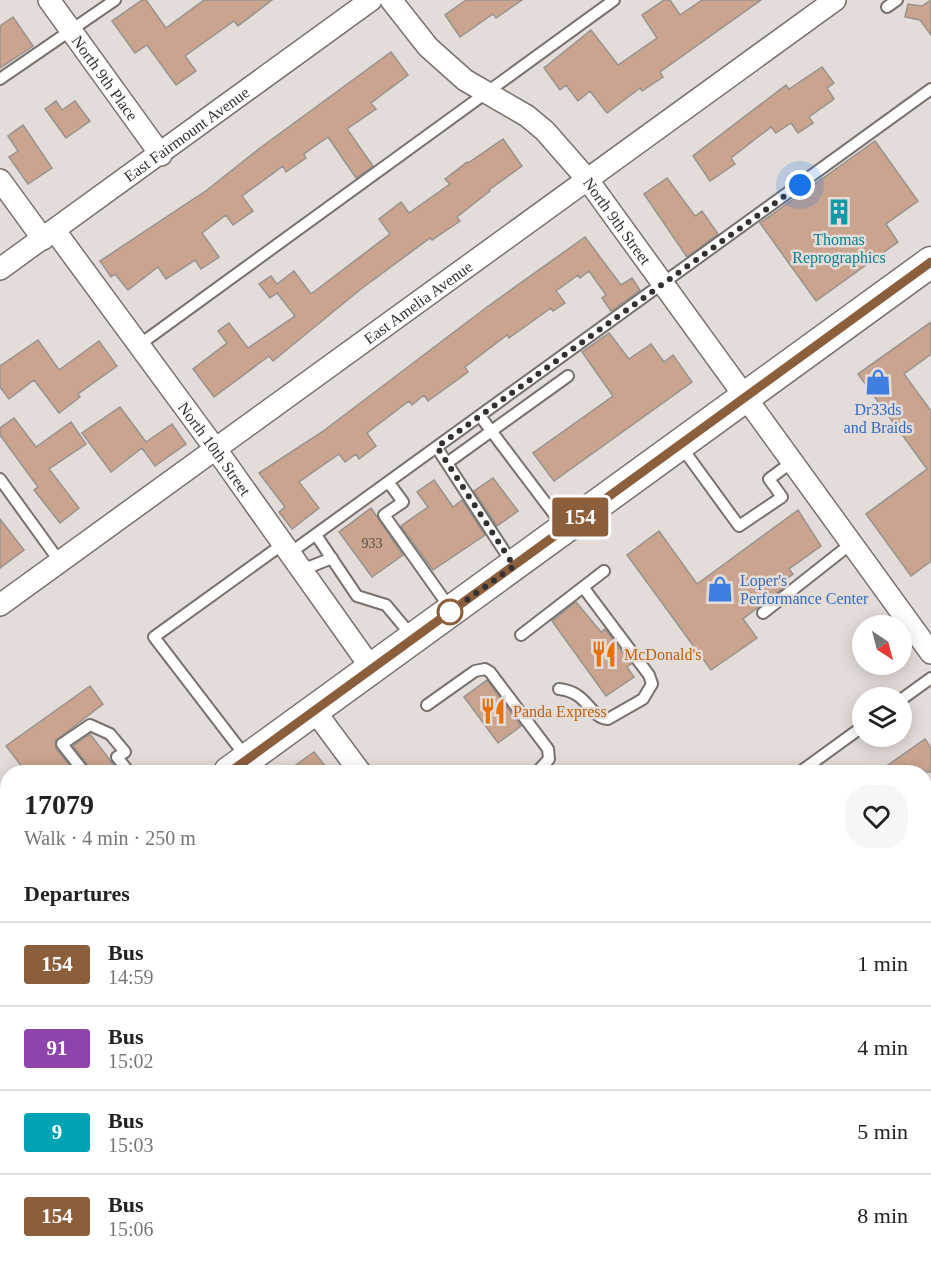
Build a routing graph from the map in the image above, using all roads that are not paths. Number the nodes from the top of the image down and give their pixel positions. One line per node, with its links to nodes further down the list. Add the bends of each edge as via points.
1 (49, 0): 9 (street, North 9th Place)
2 (115, 0): 9 (lane)
3 (371, 0): 13 (street, East Fairmount Avenue)
4 (391, 0): 12 (street, North 9th Street, via 428,47 465,80)
5 (614, 0): 12 (lane)
6 (835, 0): 14 (street, East Amelia Avenue)
7 (897, 0): 8 (lane)
8 (887, 7)
9 (72, 32): 10 (lane); 13 (street, North 9th Place)
10 (0, 79)
11 (931, 89): 19 (lane)
12 (487, 92): 14 (street, North 9th Street, via 545,131); 20 (lane)
13 (161, 155): 16 (street, East Fairmount Avenue)
14 (588, 179): 19 (street, North 9th Street); 27 (street, East Amelia Avenue)
15 (0, 180): 16 (street, North 10th Street)
16 (49, 235): 18 (street, East Fairmount Avenue); 20 (street, North 10th Street)
17 (931, 262): 22 (main road)
18 (0, 269)
19 (663, 286): 22 (street, North 9th Street); 23 (lane)
20 (139, 345): 27 (street, North 10th Street)
21 (568, 376): 24 (lane)
22 (745, 398): 25 (main road); 28 (street, North 9th Street)
23 (480, 416): 24 (lane); 26 (lane)
24 (491, 431): 29 (lane); 32 (lane)
25 (680, 445): 28 (lane, via 739,526 782,497 769,479); 32 (main road)
26 (437, 447): 29 (lane); 31 (lane)
27 (216, 449): 35 (street, North 10th Street); 37 (street, East Amelia Avenue)
28 (792, 462): 34 (street, North 9th Street)
29 (447, 463): 38 (lane)
30 (0, 479): 37 (lane)
31 (388, 483): 33 (lane); 42 (lane, via 402,502 384,515)
32 (565, 528): 38 (main road)
33 (316, 535): 35 (lane); 36 (lane)
34 (852, 543): 43 (lane); 46 (street, North 9th Street)
35 (292, 556): 36 (lane); 47 (street, North 10th Street); 56 (lane, via 154,638)
36 (332, 558): 45 (lane, via 357,596 386,605)
37 (60, 562): 41 (street, East Amelia Avenue)
38 (514, 566): 42 (main road)
39 (604, 571): 40 (lane)
40 (583, 587): 44 (lane); 49 (lane, via 652,684 643,699 608,719 602,719 577,692)
41 (0, 605)
42 (452, 611): 45 (main road)
43 (763, 613)
44 (521, 635)
45 (414, 639): 47 (main road)
46 (931, 653)
47 (372, 669): 52 (main road)
48 (931, 678): 50 (lane)
49 (560, 689)
50 (912, 692)
51 (427, 705): 59 (lane, via 474,671 485,669 548,749 549,759)
52 (314, 711): 57 (main road); 58 (street)
53 (852, 734): 60 (lane)
54 (78, 765): 55 (lane, via 62,744 90,724 110,734 125,752 117,757)
55 (123, 765)
56 (238, 765)
57 (240, 765)
58 (355, 765)
59 (543, 765)
60 (810, 765)

